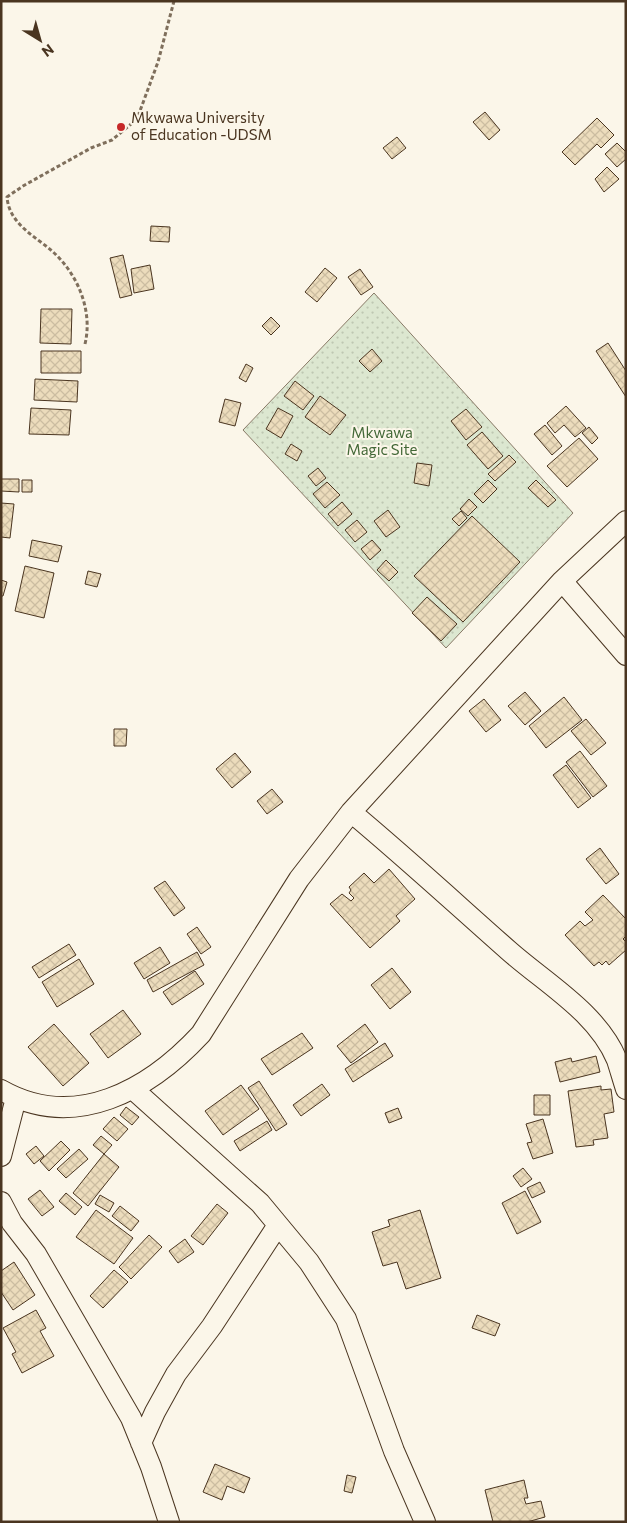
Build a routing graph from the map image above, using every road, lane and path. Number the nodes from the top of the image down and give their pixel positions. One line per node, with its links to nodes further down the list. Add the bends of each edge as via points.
1 (174, 1): 2 (path, via 158,62 136,119 112,140 91,148 7,197 11,210 26,233 53,252 74,277 88,322)
2 (85, 344)
3 (626, 521): 4 (street)
4 (562, 581): 5 (street); 6 (street)
5 (626, 655)
6 (351, 812): 7 (street, via 573,1003 616,1059); 8 (street, via 300,879 201,1034 171,1064)
7 (626, 1089)
8 (134, 1090): 9 (street, via 69,1108 45,1106); 12 (street, via 260,1203)
9 (9, 1094): 10 (street)
10 (1, 1156)
11 (1, 1202): 13 (street, via 12,1223 36,1254 131,1418)
12 (278, 1224): 13 (street, via 212,1326 176,1374); 15 (street, via 309,1262 346,1319 394,1451)
13 (141, 1443): 14 (street)
14 (169, 1522)
15 (425, 1522)

